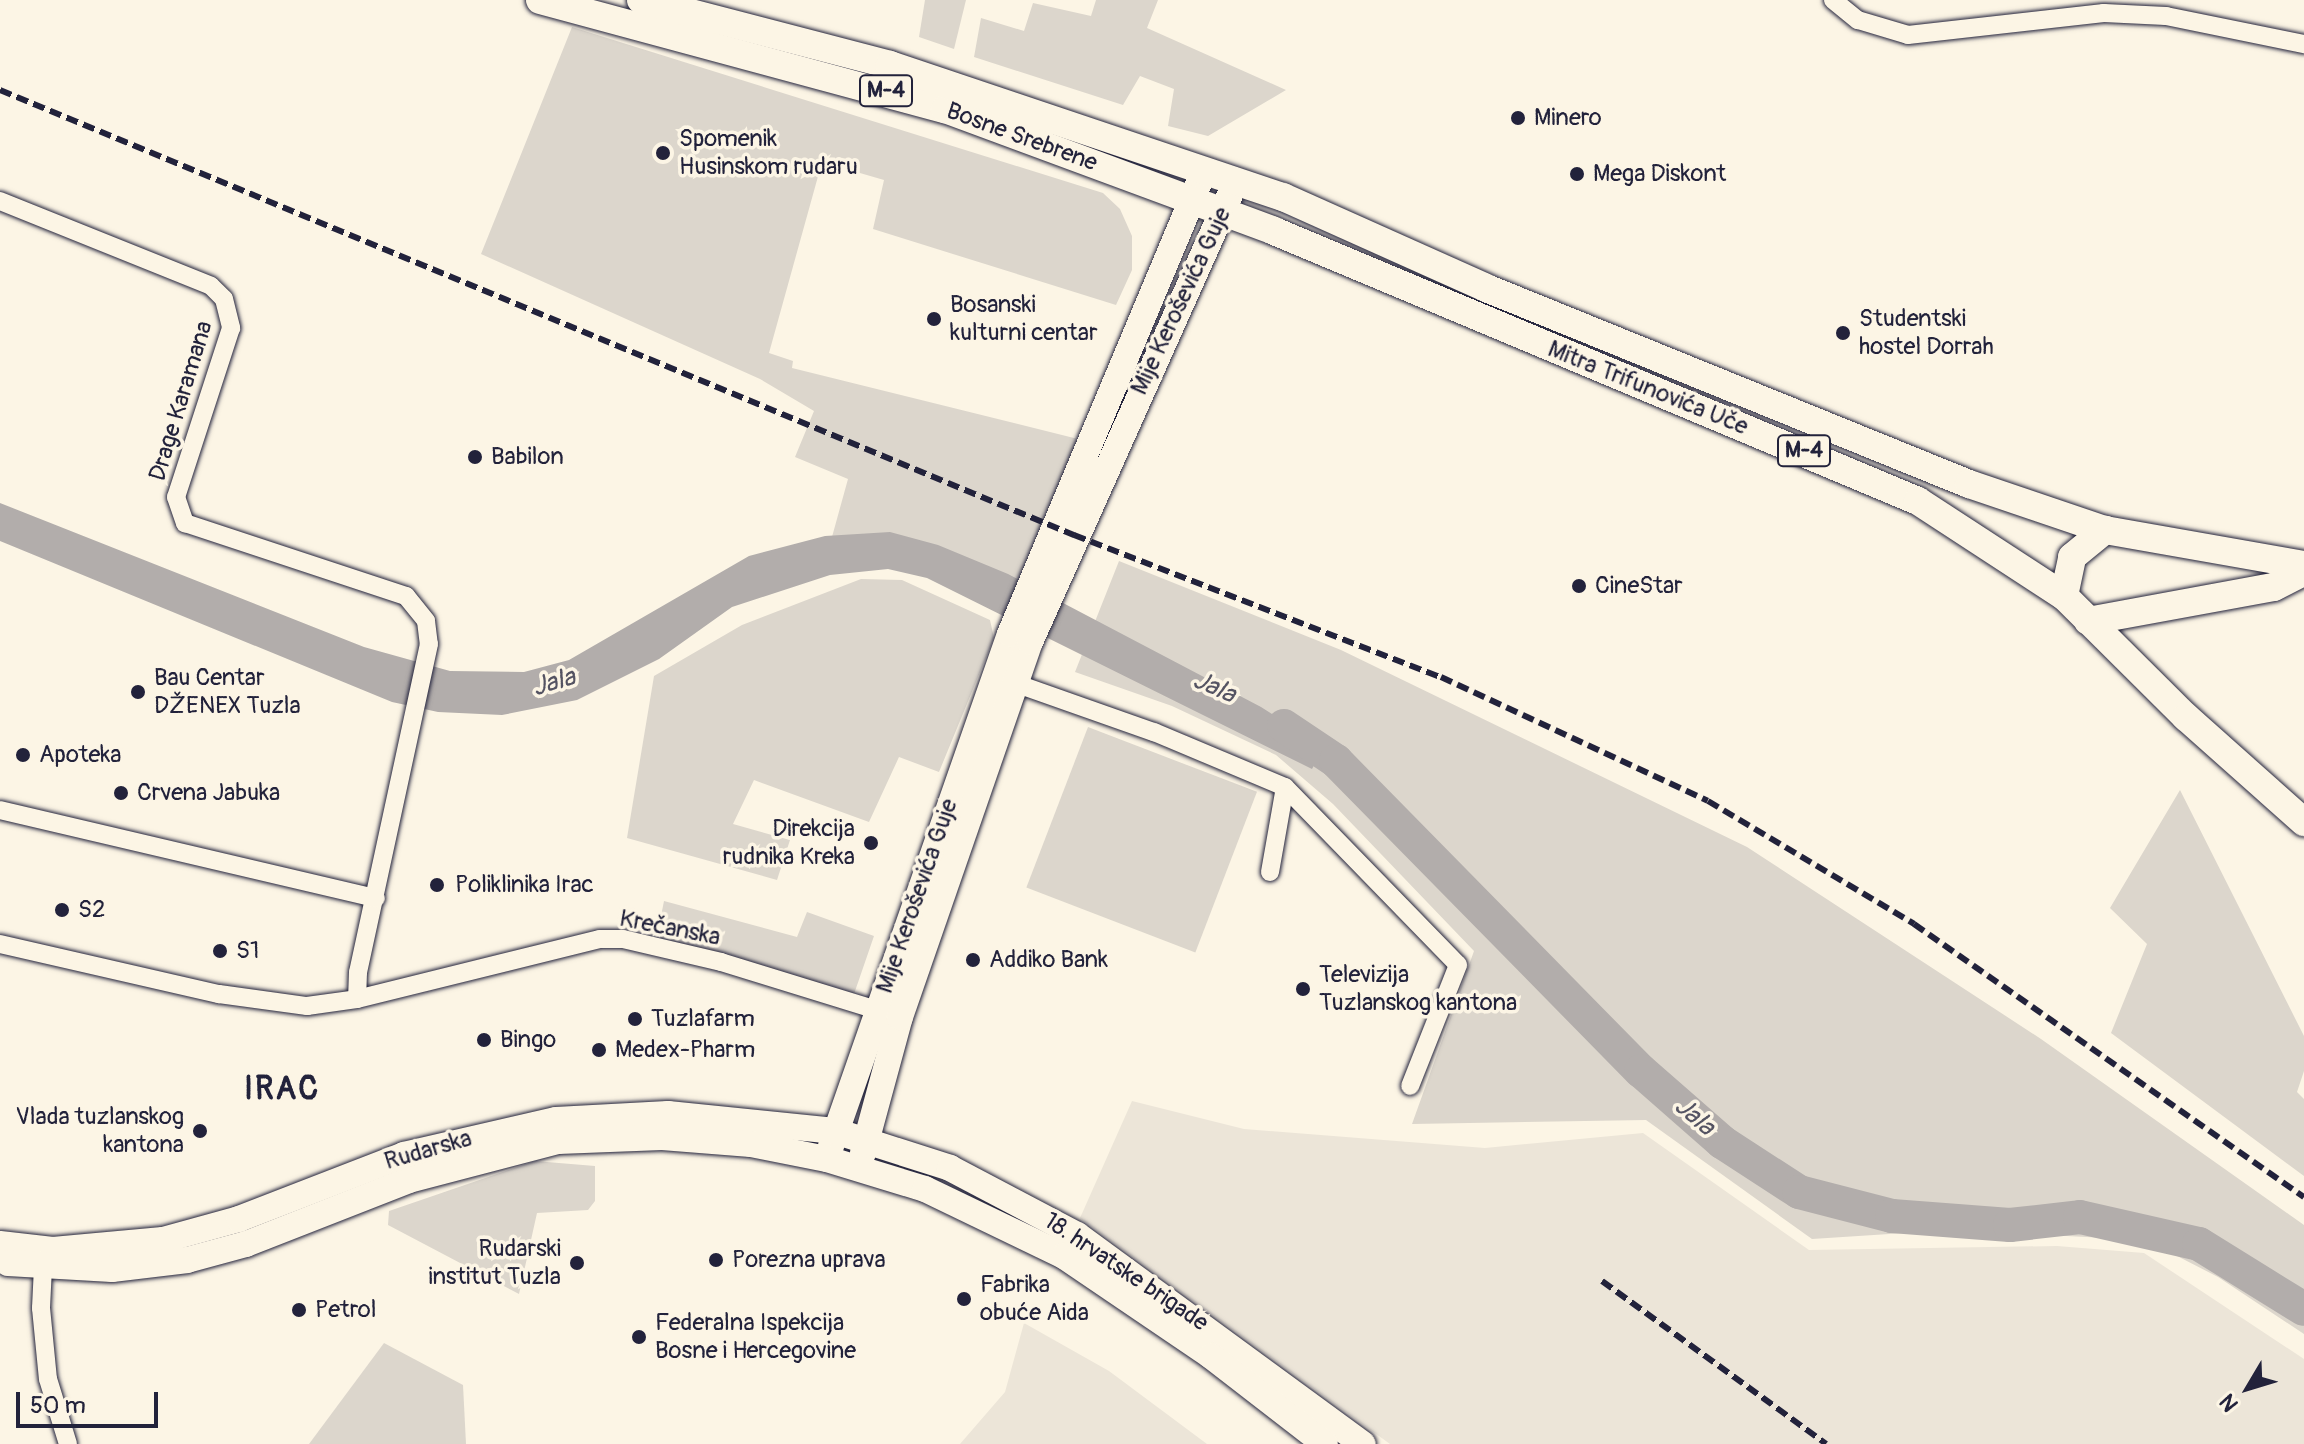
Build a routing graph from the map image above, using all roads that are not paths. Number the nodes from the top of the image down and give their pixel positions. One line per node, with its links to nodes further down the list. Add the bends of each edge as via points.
1 (540, 0): 8 (main road, Bosne Srebrene / M-4, via 945,109)
2 (641, 0): 4 (main road, Bosne Srebrene / M-4)
3 (1833, 0): 5 (street, via 1858,20 1908,35 2104,13 2166,16)
4 (677, 4): 6 (main road, Bosne Srebrene / M-4, via 890,65)
5 (2304, 44)
6 (1204, 171): 7 (main road, Mitra Trifunovića Uče / M-4); 8 (main road, Mije Keroševića Guje)
7 (1236, 181): 10 (main road, Mije Keroševića Guje); 11 (main road, Mitra Trifunovića Uče / M-4, via 1969,484)
8 (1192, 200): 10 (main road, Bosne Srebrene / M-4); 12 (main road, Mije Keroševića Guje)
9 (0, 201): 22 (street, Drage Karamana, via 211,286 224,299 232,314 231,328 176,497 178,511 200,532 406,596 426,621 429,644)
10 (1222, 210): 12 (main road, Mije Keroševića Guje); 15 (main road, Mitra Trifunovića Uče / M-4, via 1918,501)
11 (2105, 530): 13 (main road, Mitra Trifunovića Uče / M-4); 15 (main road, via 2072,557)
12 (1056, 549): 17 (main road, Mije Keroševića Guje)
13 (2304, 565)
14 (2304, 572): 16 (main road, via 2274,587)
15 (2064, 596): 16 (main road, Mitra Trifunovića Uče / M-4)
16 (2088, 621): 20 (main road, Mitra Trifunovića Uče / M-4)
17 (1004, 680): 18 (street, via 1154,732); 25 (main road, Mije Keroševića Guje)
18 (1285, 787): 21 (street); 26 (street, via 1458,965)
19 (0, 810): 22 (street)
20 (2304, 822)
21 (1270, 872)
22 (376, 898): 24 (street, via 358,972)
23 (0, 944): 24 (street, Krečanska, via 281,1006)
24 (357, 999): 25 (street, Krečanska, via 600,939 623,939 721,962)
25 (889, 1014): 27 (main road, Mije Keroševića Guje); 28 (main road, Mije Keroševića Guje)
26 (1410, 1086)
27 (835, 1131): 28 (main road, Rudarska); 29 (main road, Mije Keroševića Guje); 31 (main road, Rudarska, via 668,1114 556,1120 404,1155 239,1219 163,1240 78,1249)
28 (867, 1139): 30 (main road, Mije Keroševića Guje); 36 (main road, 18. hrvatske brigade, via 950,1168 1077,1235)
29 (827, 1159): 30 (main road, Rudarska); 33 (main road, Rudarska, via 751,1144 662,1137 558,1141 409,1180 246,1244 187,1260 112,1269)
30 (859, 1168): 35 (main road, 18. hrvatske brigade, via 942,1196 1064,1256 1211,1356)
31 (0, 1244)
32 (0, 1262): 33 (main road, Rudarska)
33 (43, 1267): 34 (street, via 45,1358 57,1420)
34 (68, 1444)
35 (1325, 1444)
36 (1363, 1444)

